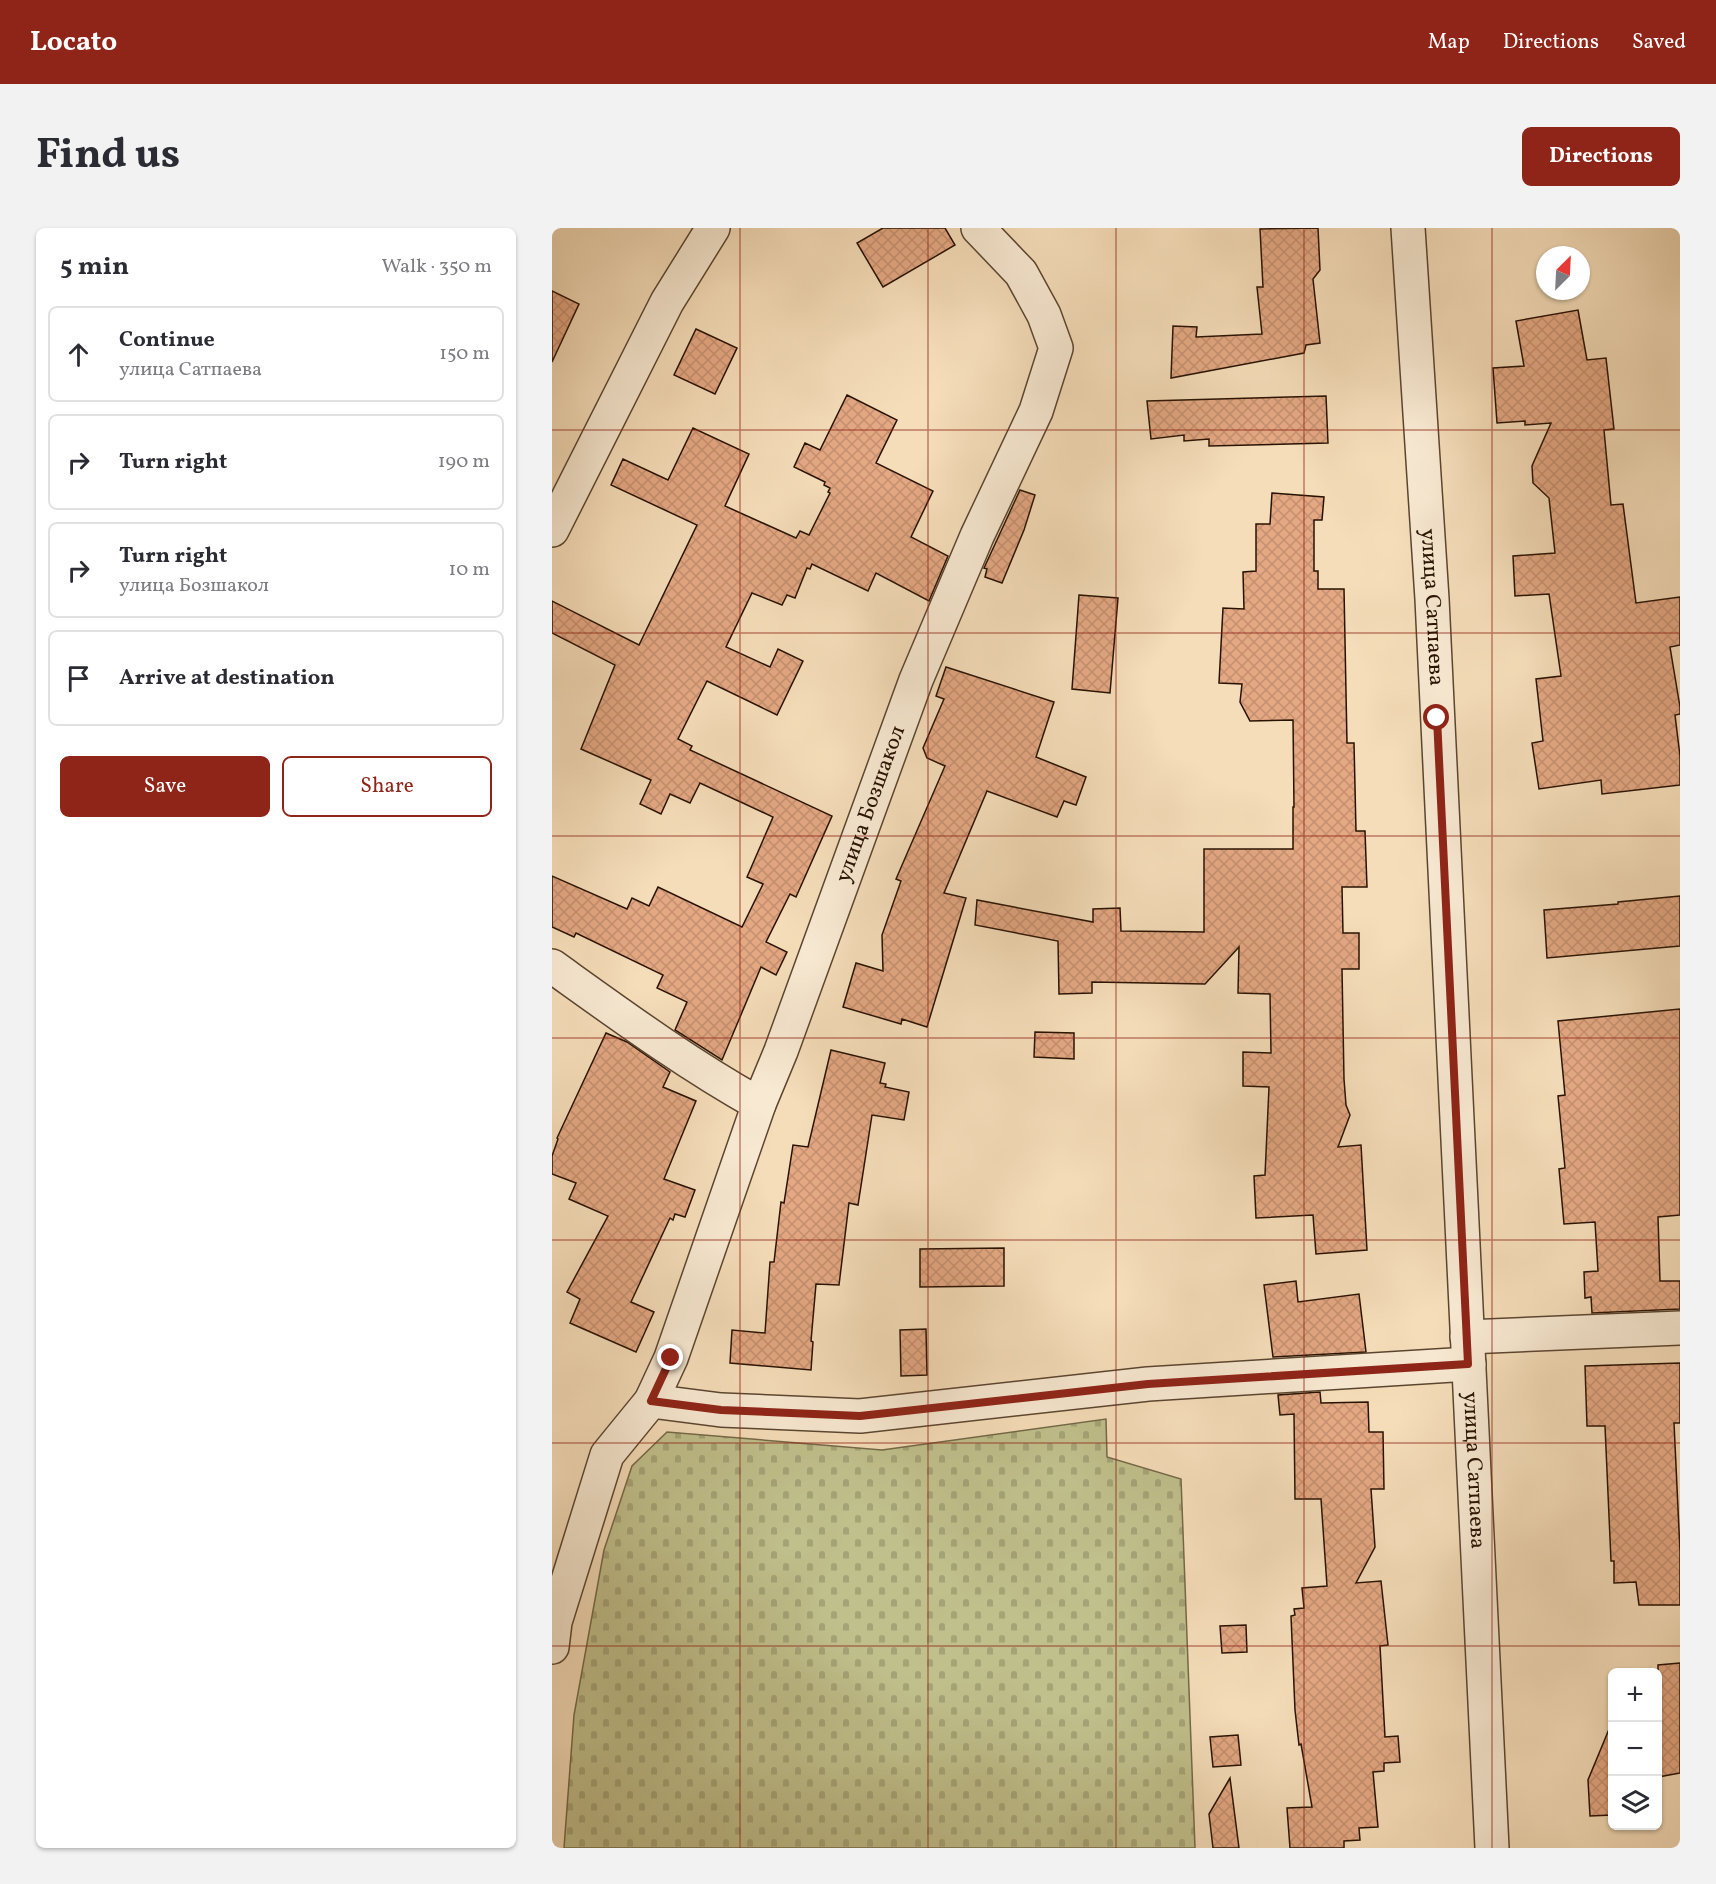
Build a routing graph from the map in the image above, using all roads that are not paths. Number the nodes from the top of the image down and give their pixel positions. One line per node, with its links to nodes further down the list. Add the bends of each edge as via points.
1 (713, 228): 4 (street, via 667,302)
2 (978, 228): 6 (street, улица Бозшакол, via 1021,273 1044,315 1056,348 1036,411 916,680)
3 (1408, 228): 8 (street, улица Сатпаева, via 1432,599)
4 (552, 530)
5 (552, 966): 6 (street, via 668,1047)
6 (759, 1104): 9 (street, улица Бозшакол, via 671,1358)
7 (1680, 1328): 8 (street)
8 (1468, 1350): 9 (street, via 860,1416 721,1410); 11 (street, улица Сатпаева)
9 (651, 1401): 10 (street, улица Бозшакол, via 607,1455 555,1622)
10 (552, 1647)
11 (1492, 1848)

